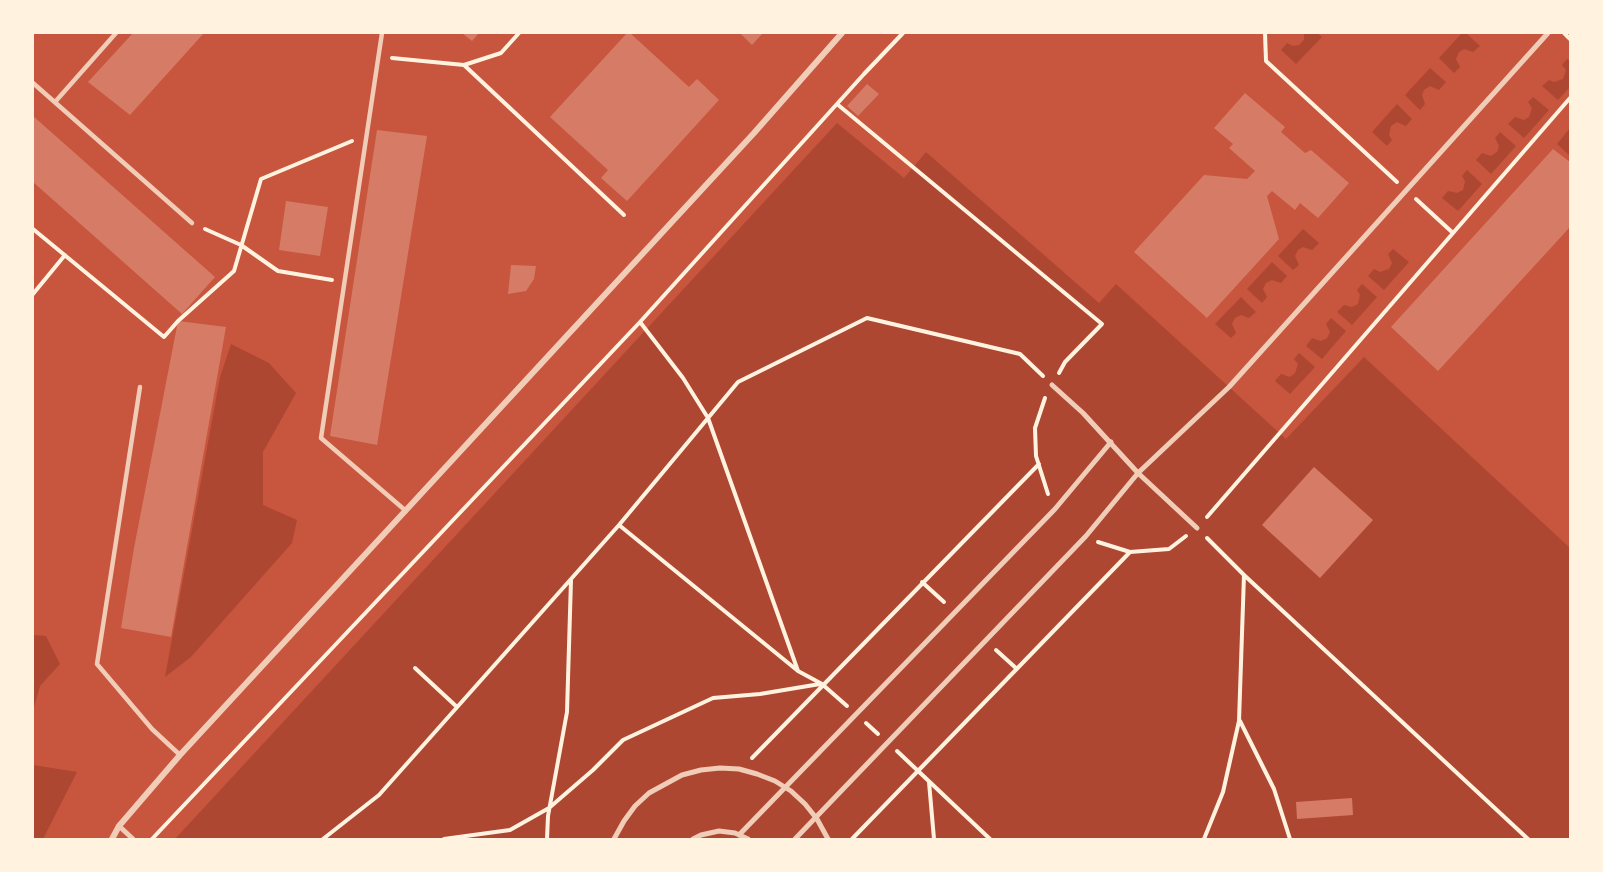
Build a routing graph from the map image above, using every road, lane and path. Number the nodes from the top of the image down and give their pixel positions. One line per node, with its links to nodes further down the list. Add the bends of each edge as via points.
1 (116, 33): 14 (lane)
2 (382, 33): 10 (lane)
3 (519, 33): 11 (path, via 501,53)
4 (842, 33): 34 (street)
5 (903, 33): 15 (path)
6 (1265, 33): 17 (path, via 1266,61)
7 (1548, 33): 17 (street)
8 (1564, 33): 9 (path)
9 (1570, 39)
10 (379, 57): 11 (path); 16 (lane)
11 (464, 65): 18 (path)
12 (33, 83): 14 (lane)
13 (1570, 98): 21 (path)
14 (56, 102): 19 (lane)
15 (837, 104): 26 (path); 27 (path, via 1102,324 1065,362)
16 (367, 135): 22 (path, via 261,179); 24 (lane)
17 (1405, 190): 21 (path); 32 (street, via 1229,387)
18 (624, 215)
19 (192, 223): 22 (path)
20 (33, 228): 23 (path)
21 (1453, 233): 36 (path)
22 (241, 245): 23 (path, via 234,271 164,337); 24 (path, via 278,271)
23 (65, 255): 25 (path)
24 (345, 282): 34 (lane, via 321,438)
25 (33, 294)
26 (639, 322): 29 (path, via 683,378); 63 (path)
27 (1052, 385): 29 (path, via 1020,354 867,318 738,382); 30 (street); 31 (path, via 1035,428)
28 (140, 387): 52 (lane, via 97,664 152,729)
29 (708, 418): 35 (path); 46 (path)
30 (1111, 442): 32 (street); 33 (street)
31 (1039, 464): 33 (path); 41 (path)
32 (1138, 473): 36 (street); 37 (street)
33 (1055, 509): 42 (street)
34 (406, 511): 52 (street)
35 (619, 525): 40 (path); 46 (path)
36 (1197, 528): 38 (path, via 1169,549); 39 (path)
37 (1086, 536): 38 (path); 43 (street)
38 (1130, 552): 45 (path)
39 (1244, 575): 50 (path); 77 (path)
40 (571, 580): 48 (path); 57 (path, via 567,712)
41 (922, 582): 42 (path); 47 (path)
42 (954, 612): 49 (street)
43 (985, 640): 45 (path); 51 (street)
44 (415, 668): 48 (path)
45 (1017, 669): 54 (path)
46 (798, 671): 47 (path)
47 (822, 684): 49 (path); 53 (path); 57 (path, via 713,698 623,740)
48 (457, 707): 64 (path, via 378,795)
49 (856, 713): 51 (path); 56 (street)
50 (1239, 721): 75 (path, via 1222,792); 76 (path, via 1274,789)
51 (886, 742): 54 (path); 58 (street)
52 (180, 755): 59 (street)
53 (741, 770): 56 (street); 67 (street, via 701,770 665,783 635,806)
54 (918, 771): 55 (path); 72 (path)
55 (929, 782): 73 (path); 74 (path)
56 (785, 788): 58 (street); 60 (street)
57 (549, 808): 65 (path, via 510,830); 66 (path)
58 (816, 817): 70 (street); 71 (street)
59 (118, 826): 61 (street); 62 (street)
60 (739, 835): 68 (street, via 719,831); 69 (street)
61 (112, 839)
62 (132, 839)
63 (152, 839)
64 (323, 839)
65 (444, 839)
66 (548, 839)
67 (614, 839)
68 (693, 839)
69 (748, 839)
70 (795, 839)
71 (828, 839)
72 (852, 839)
73 (934, 839)
74 (990, 839)
75 (1204, 839)
76 (1290, 839)
77 (1528, 839)

